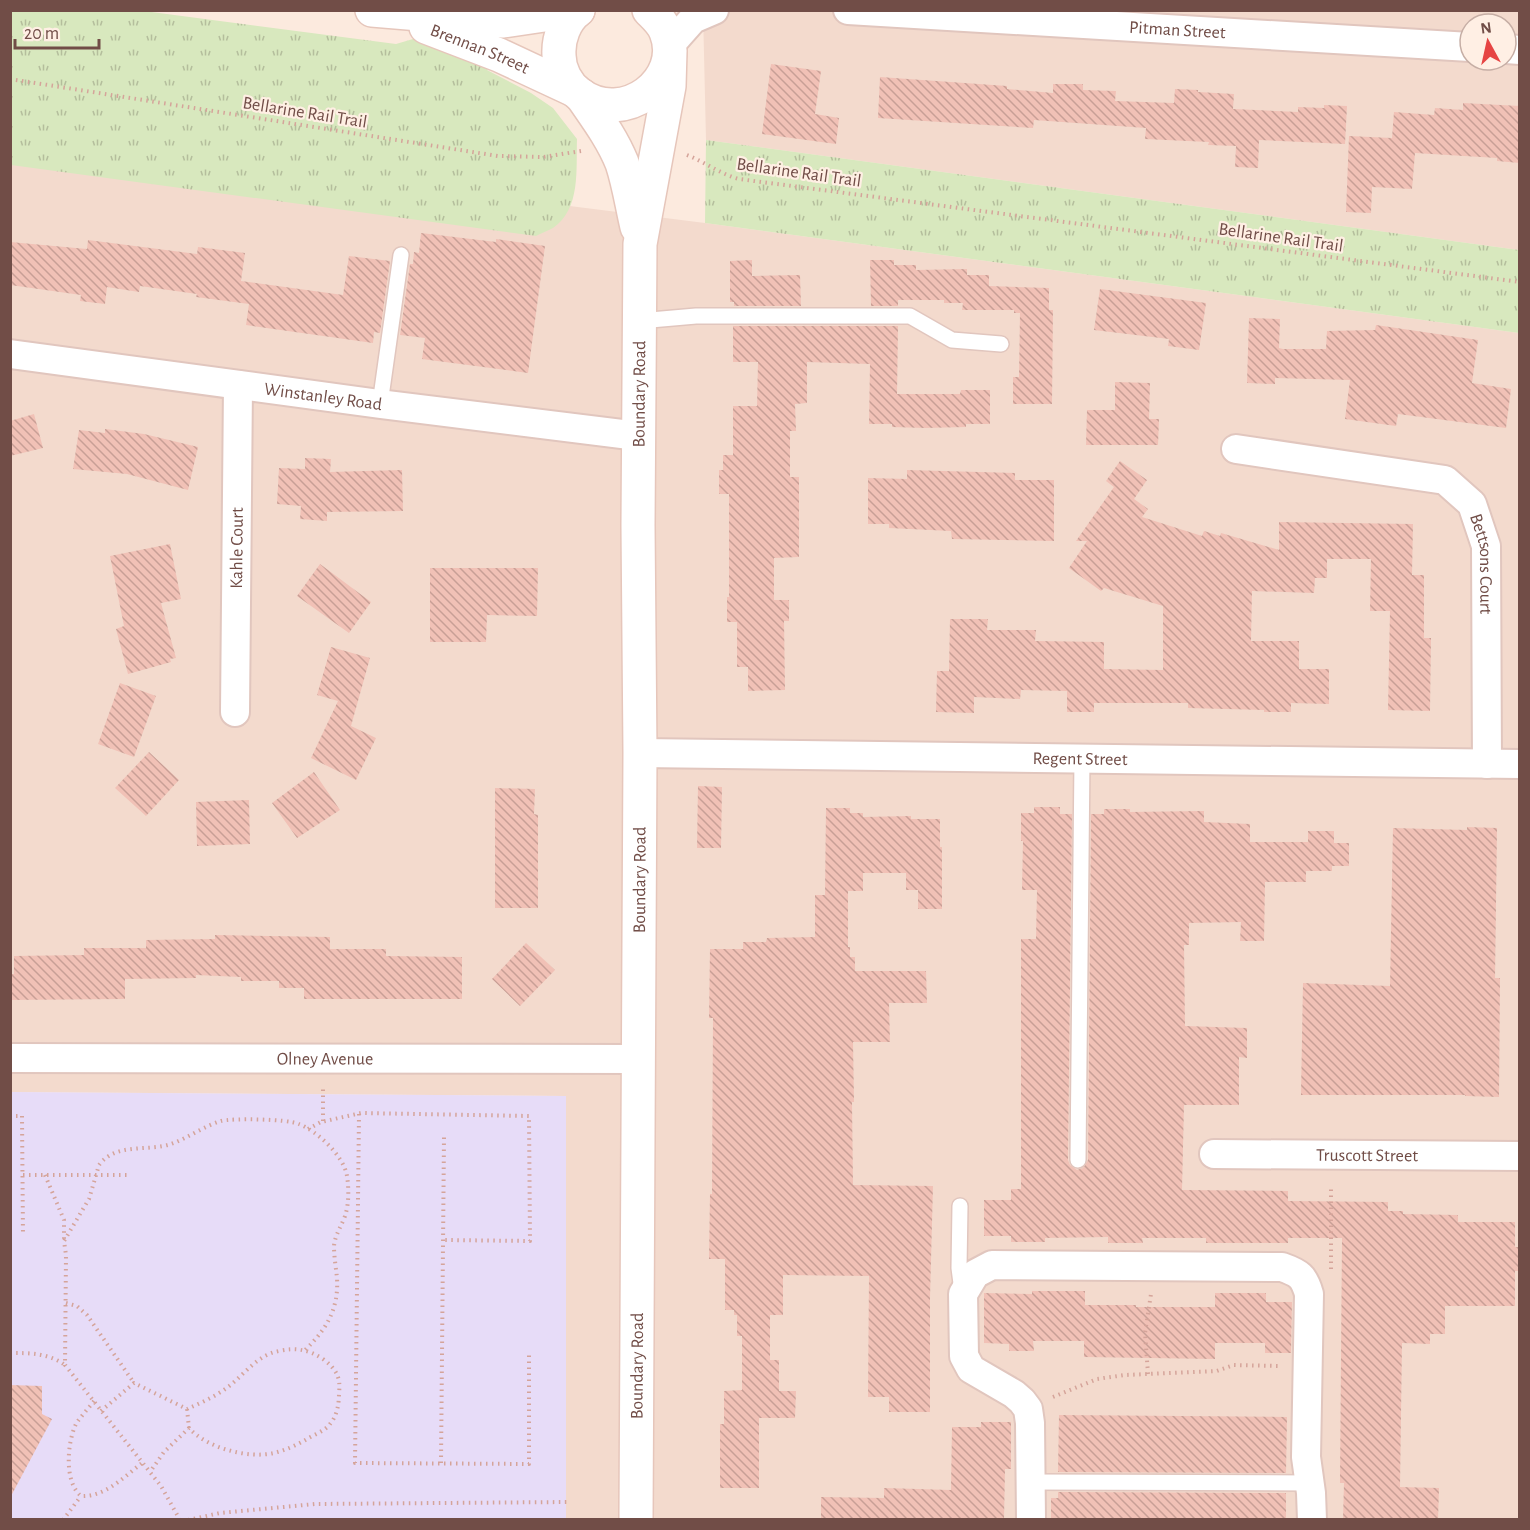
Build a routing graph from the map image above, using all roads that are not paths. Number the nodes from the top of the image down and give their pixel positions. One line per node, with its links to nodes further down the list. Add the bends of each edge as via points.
1 (578, 10): 4 (main road, Brennan Street, via 503,21); 8 (main road, Boundary Road, via 565,27 558,51 561,68)
2 (714, 10): 7 (street, via 693,19)
3 (848, 10): 6 (street, Pitman Street)
4 (378, 11): 8 (main road, Brennan Street, via 484,48)
5 (651, 11): 7 (main road, via 664,27)
6 (1458, 46)
7 (670, 48): 8 (main road, Brennan Street, via 657,82 630,103 596,103); 9 (main road, Boundary Road, via 669,86)
8 (577, 93): 9 (main road, Boundary Road, via 615,149 625,173)
9 (640, 241): 11 (main road, Boundary Road)
10 (401, 255): 15 (lane)
11 (639, 321): 12 (lane, via 696,316 910,316 952,340); 16 (main road, Boundary Road)
12 (1001, 344)
13 (10, 354): 14 (street, Winstanley Road)
14 (238, 385): 15 (street, Winstanley Road); 18 (street, Kahle Court)
15 (380, 404): 16 (street, Winstanley Road)
16 (638, 436): 19 (main road, Boundary Road)
17 (1236, 449): 21 (street, Bettsons Court, via 1444,480 1472,504 1486,546)
18 (235, 712)
19 (640, 753): 20 (street, Regent Street); 24 (main road, Boundary Road)
20 (1082, 758): 21 (street, Regent Street); 27 (lane)
21 (1487, 764): 22 (street, Regent Street)
22 (1520, 764)
23 (10, 1058): 24 (street, Olney Avenue)
24 (638, 1059): 32 (main road, Boundary Road)
25 (1214, 1154): 26 (street, Truscott Street)
26 (1520, 1156)
27 (1078, 1160)
28 (960, 1206): 29 (lane, via 959,1268)
29 (963, 1294): 30 (street, via 964,1356 971,1369 1014,1394 1028,1409); 31 (street, via 975,1274 992,1265 1282,1267 1297,1272 1306,1282 1309,1294)
30 (1031, 1482): 31 (lane); 33 (street)
31 (1309, 1483): 34 (street)
32 (636, 1520)
33 (1031, 1520)
34 (1312, 1520)

